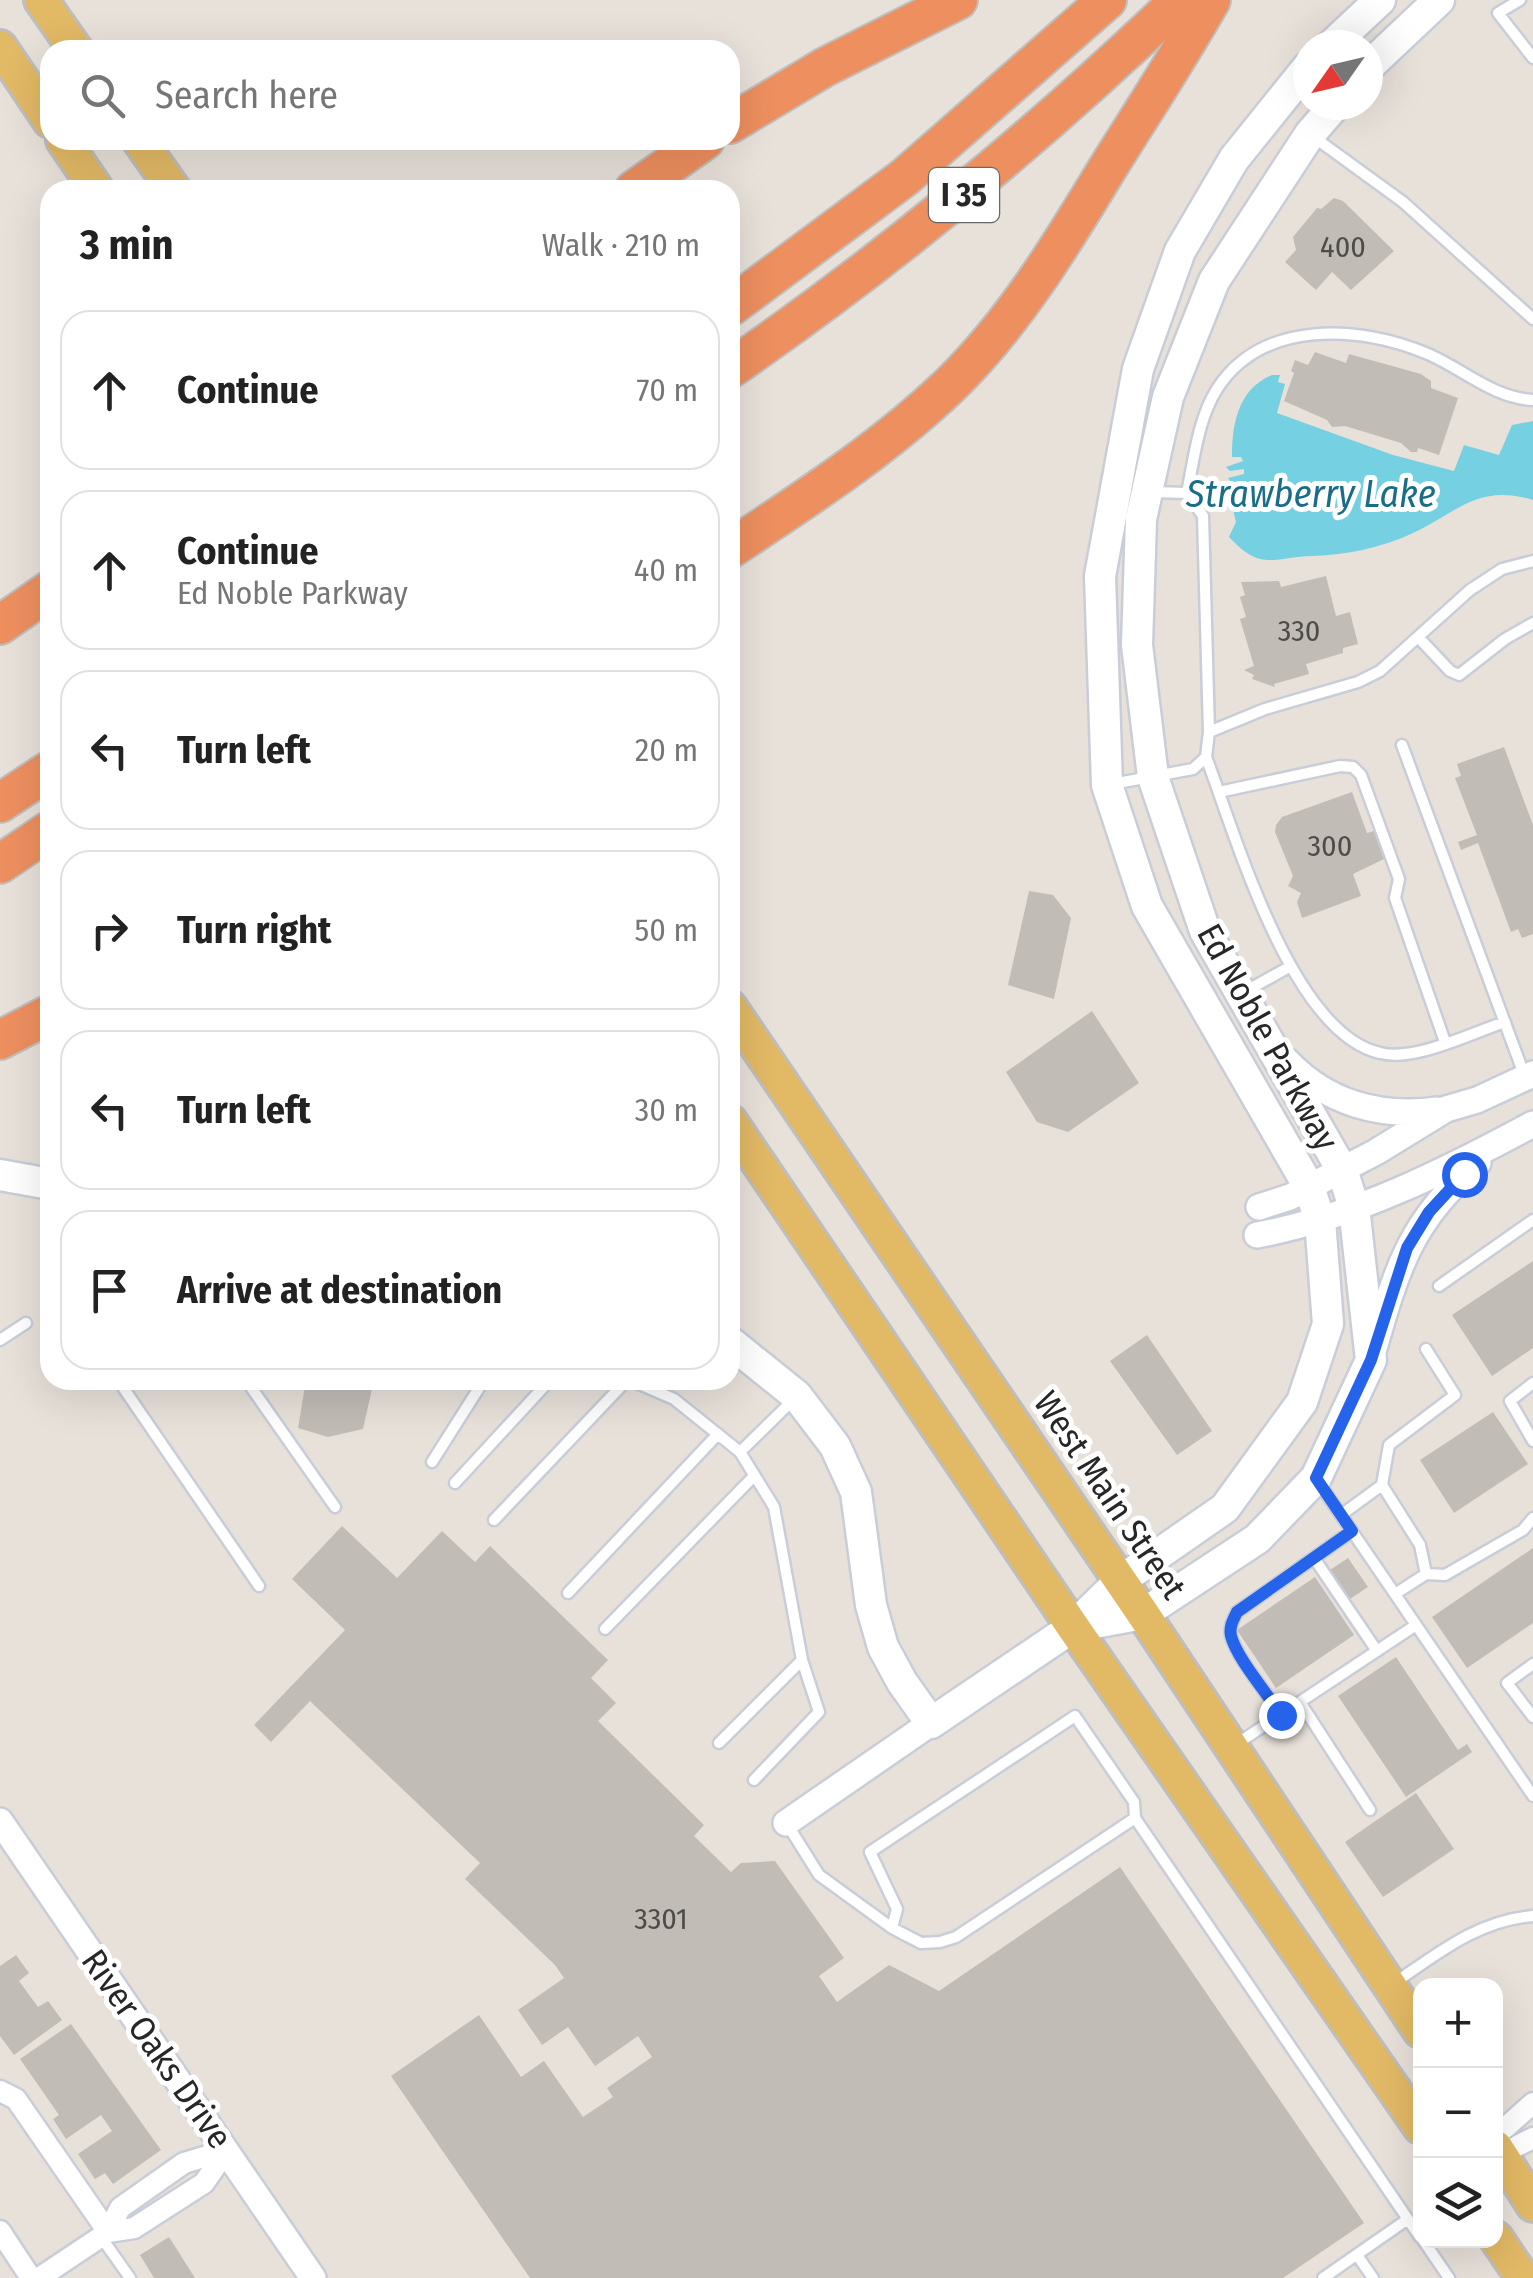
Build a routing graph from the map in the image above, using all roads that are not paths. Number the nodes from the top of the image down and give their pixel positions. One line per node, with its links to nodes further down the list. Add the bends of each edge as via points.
1 (41, 0): 10 (main road)
2 (958, 0): 16 (highway, via 825,66)
3 (1107, 0): 25 (highway, I 35, via 905,177)
4 (1180, 0): 27 (highway, I 35, via 960,198)
5 (1211, 0): 31 (highway, via 1049,264 998,332 886,442)
6 (1380, 0): 9 (main road)
7 (1439, 0): 12 (main road)
8 (1520, 0): 13 (lane, via 1498,13)
9 (1348, 30)
10 (69, 40)
11 (0, 47): 15 (main road)
12 (1383, 53)
13 (1533, 58)
14 (1293, 86): 42 (main road, Ed Noble Parkway, via 1234,159 1180,251 1138,369 1100,576)
15 (40, 106)
16 (740, 118)
17 (1322, 120): 18 (main road, Ed Noble Parkway)
18 (1310, 134): 26 (lane, via 1403,202); 29 (main road, Ed Noble Parkway, via 1214,281 1168,397)
19 (70, 150): 22 (main road)
20 (146, 150): 23 (main road)
21 (692, 150): 24 (highway)
22 (90, 180)
23 (167, 180)
24 (648, 180)
25 (740, 300)
26 (1533, 319)
27 (740, 362)
28 (1533, 400): 30 (lane, via 1486,387 1392,342 1298,336 1245,359 1216,392)
29 (1147, 492): 30 (lane); 41 (main road, Ed Noble Parkway, via 1136,645)
30 (1187, 493): 37 (lane, via 1203,516)
31 (740, 542)
32 (1533, 562): 36 (lane, via 1486,580)
33 (40, 597): 34 (highway)
34 (0, 624)
35 (1533, 624): 36 (lane, via 1459,675)
36 (1418, 638): 37 (lane, via 1358,682)
37 (1209, 732): 39 (lane)
38 (1402, 745): 51 (lane)
39 (1206, 757): 41 (lane, via 1193,768); 43 (lane)
40 (40, 777): 44 (highway)
41 (1153, 777): 42 (lane); 48 (main road, Ed Noble Parkway, via 1205,930)
42 (1107, 785): 63 (main road, Ed Noble Parkway, via 1147,906)
43 (1219, 792): 47 (lane); 54 (lane, via 1340,766 1361,775 1399,878 1395,898)
44 (0, 804)
45 (40, 837): 46 (highway)
46 (0, 864)
47 (1291, 966): 48 (lane); 54 (lane, via 1323,1014 1350,1039 1379,1053 1408,1054)
48 (1241, 994): 53 (main road, Ed Noble Parkway)
49 (40, 1019): 52 (highway)
50 (740, 1022): 98 (main road, West Main Street)
51 (1505, 1022): 54 (lane); 55 (lane)
52 (0, 1040)
53 (1268, 1041): 56 (street, via 1302,1078 1347,1102 1375,1111); 60 (main road, Ed Noble Parkway)
54 (1445, 1042)
55 (1529, 1076): 56 (street)
56 (1446, 1108): 60 (street)
57 (1533, 1124): 59 (street)
58 (740, 1136): 104 (main road)
59 (1508, 1138): 65 (street); 74 (street, via 1417,1229)
60 (1342, 1170): 63 (street); 65 (main road, Ed Noble Parkway)
61 (0, 1175): 62 (main road)
62 (40, 1182)
63 (1309, 1187): 64 (street); 66 (main road, Ed Noble Parkway)
64 (1259, 1207)
65 (1354, 1208): 66 (street); 74 (main road, Ed Noble Parkway)
66 (1320, 1220): 68 (street); 98 (main road, Ed Noble Parkway, via 1328,1324 1302,1402 1225,1508)
67 (1533, 1220): 69 (lane)
68 (1257, 1235)
69 (1439, 1286)
70 (26, 1323): 71 (lane)
71 (0, 1340)
72 (1426, 1349): 90 (lane, via 1455,1395 1390,1445)
73 (740, 1350): 82 (main road)
74 (1371, 1360): 88 (main road, Ed Noble Parkway)
75 (1533, 1382): 84 (lane, via 1510,1401)
76 (125, 1390): 99 (lane)
77 (253, 1390): 91 (lane)
78 (478, 1390): 86 (lane)
79 (541, 1390): 89 (lane)
80 (618, 1390): 94 (lane)
81 (651, 1390): 83 (lane)
82 (797, 1396): 85 (lane); 112 (main road, via 848,1470 882,1647)
83 (718, 1434): 85 (lane); 100 (lane)
84 (1533, 1441)
85 (740, 1452): 87 (lane)
86 (432, 1462)
87 (754, 1476): 105 (lane); 107 (lane, via 774,1508)
88 (1316, 1478): 92 (lane); 102 (main road, Ed Noble Parkway, via 1257,1539)
89 (455, 1483)
90 (1382, 1485): 92 (lane); 97 (lane, via 1420,1545)
91 (335, 1507)
92 (1341, 1515): 95 (lane)
93 (1533, 1518): 97 (lane, via 1446,1575)
94 (494, 1520)
95 (1352, 1531): 96 (lane); 101 (lane)
96 (1314, 1558): 106 (lane); 110 (lane, via 1237,1612 1231,1624 1237,1649)
97 (1426, 1574): 101 (lane)
98 (1120, 1581): 102 (main road, West Main Street); 104 (main road, Ed Noble Parkway)
99 (259, 1586)
100 (568, 1592)
101 (1395, 1594): 103 (lane)
102 (1143, 1614): 104 (main road, Ed Noble Parkway); 114 (main road, West Main Street)
103 (1416, 1625): 106 (lane); 116 (lane)
104 (1073, 1627): 112 (main road, Ed Noble Parkway); 127 (main road)
105 (605, 1629)
106 (1377, 1651): 109 (lane)
107 (802, 1660): 113 (lane); 115 (lane, via 819,1712)
108 (1533, 1664): 111 (lane, via 1507,1684)
109 (1300, 1702): 110 (lane); 117 (lane)
110 (1281, 1715): 114 (lane)
111 (1533, 1717)
112 (932, 1724): 120 (street, Ed Noble Parkway)
113 (719, 1742)
114 (1230, 1748): 123 (main road, West Main Street)
115 (754, 1780)
116 (1533, 1796)
117 (1370, 1810)
118 (1135, 1818): 122 (lane, via 956,1937 921,1942); 122 (lane, via 1134,1802 1075,1716 870,1852 897,1909); 134 (lane)
119 (0, 1821): 131 (street, River Oaks Drive)
120 (786, 1822): 122 (lane, via 819,1874)
121 (1533, 1916): 123 (lane, via 1475,1930)
122 (892, 1928)
123 (1391, 1985): 124 (main road, West Main Street)
124 (1413, 2020)
125 (0, 2091): 137 (street, via 16,2100)
126 (1533, 2103): 129 (street)
127 (1413, 2117)
128 (1533, 2138): 130 (street)
129 (1503, 2141)
130 (1503, 2147)
131 (228, 2150): 137 (street, via 184,2164 136,2196); 144 (street, River Oaks Drive)
132 (1503, 2158): 133 (main road)
133 (1533, 2205)
134 (1408, 2219): 135 (lane); 140 (lane)
135 (1413, 2226)
136 (0, 2231): 141 (street)
137 (104, 2234): 142 (street); 143 (lane)
138 (1428, 2248): 147 (lane)
139 (1502, 2248): 148 (main road)
140 (1357, 2255): 145 (lane); 146 (lane)
141 (31, 2278)
142 (38, 2278)
143 (130, 2278)
144 (314, 2278)
145 (1323, 2278)
146 (1373, 2278)
147 (1449, 2278)
148 (1522, 2278)

